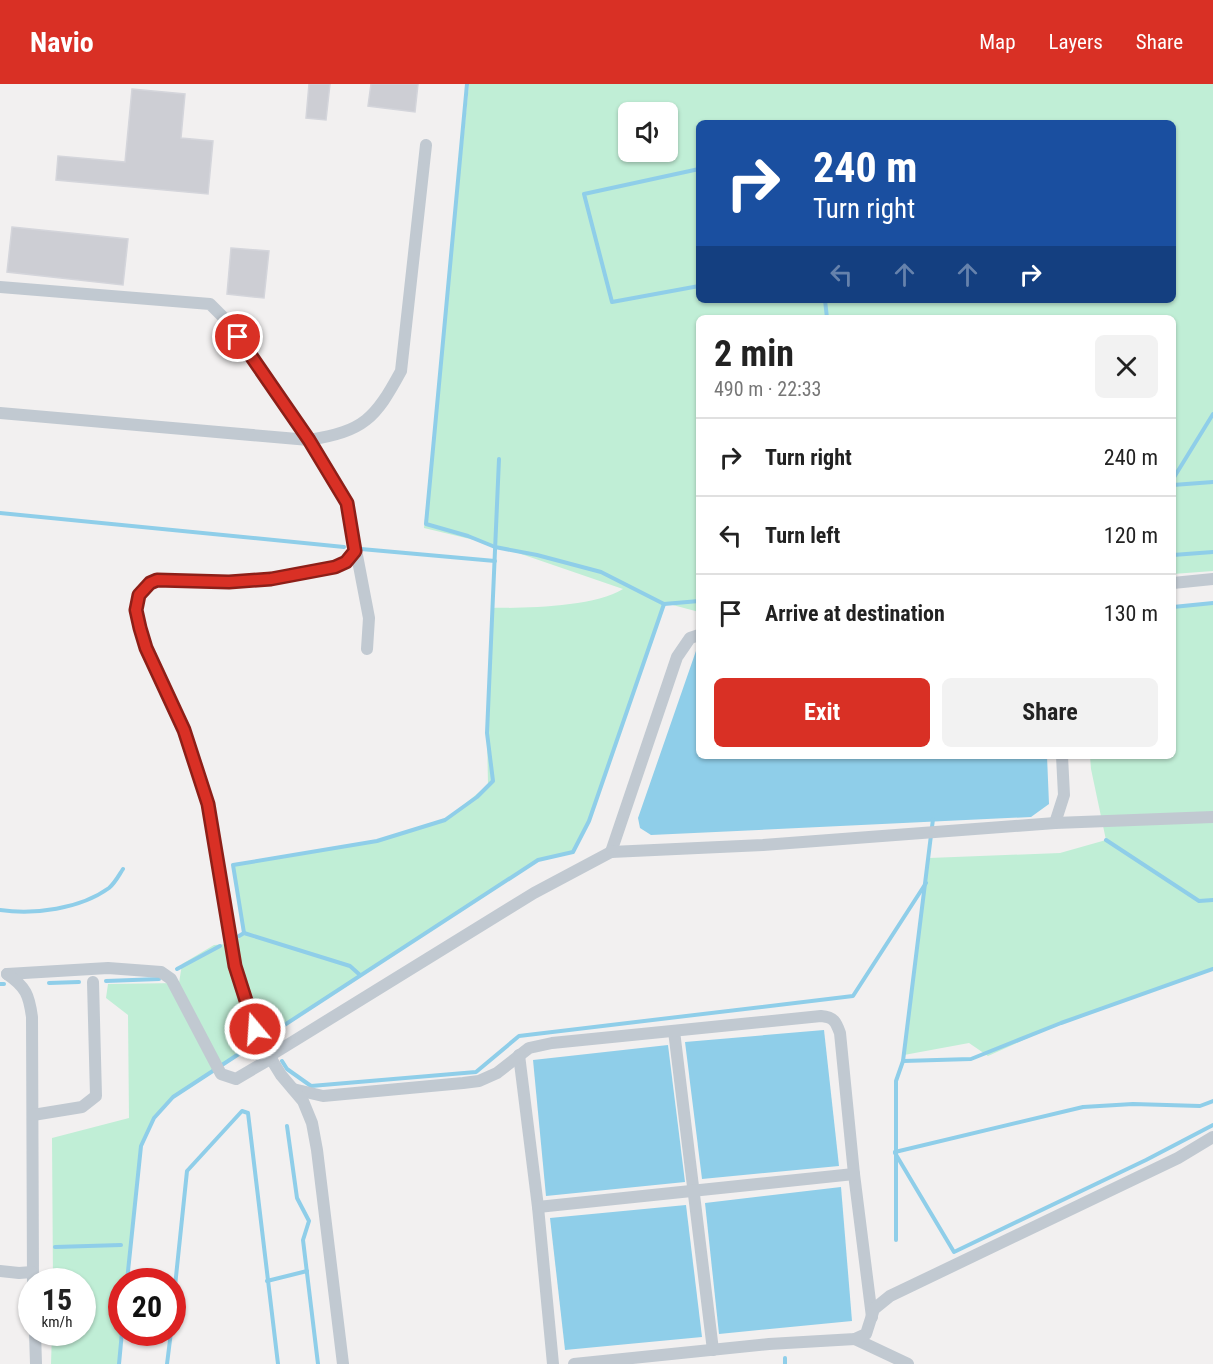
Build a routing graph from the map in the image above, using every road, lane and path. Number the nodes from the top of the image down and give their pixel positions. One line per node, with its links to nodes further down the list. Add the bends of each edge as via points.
1 (426, 145): 4 (street, via 401,371 385,401 364,423 339,435)
2 (0, 287): 4 (street, via 210,304 227,321)
3 (0, 413): 4 (street)
4 (309, 440): 5 (street, via 347,503)
5 (355, 551): 9 (street, via 369,618); 18 (street, via 335,567 271,579 157,580 139,595 136,610 146,648 184,730 208,804 235,966 255,1029)
6 (1213, 579): 7 (street)
7 (1176, 583)
8 (696, 636): 13 (street, via 676,657)
9 (367, 649)
10 (1062, 759): 12 (street, via 1064,795)
11 (1213, 817): 12 (street)
12 (1055, 823): 13 (street)
13 (611, 852): 18 (street, via 534,893)
14 (4, 974): 18 (street, via 108,968 161,972 171,979 221,1074 236,1079); 20 (street, via 21,984 30,999)
15 (93, 982): 20 (street, via 96,1096 82,1107)
16 (674, 1031): 17 (street, via 552,1043 529,1048); 22 (street, via 830,1017 840,1033); 23 (street)
17 (519, 1055): 19 (street, via 497,1073 479,1081 324,1096); 24 (street)
18 (269, 1058): 19 (street)
19 (293, 1089): 33 (street, via 303,1101 317,1150)
20 (33, 1115): 25 (street)
21 (1213, 1137): 28 (street, via 1178,1158 890,1296 874,1309)
22 (854, 1174): 23 (street); 28 (street)
23 (693, 1191): 24 (street); 31 (street)
24 (538, 1208): 34 (street)
25 (33, 1268)
26 (0, 1270): 27 (street)
27 (18, 1273)
28 (872, 1317): 29 (street, via 866,1334)
29 (855, 1339): 31 (street); 36 (street)
30 (35, 1346): 32 (street)
31 (713, 1350): 35 (street)
32 (36, 1364)
33 (343, 1364)
34 (553, 1364)
35 (574, 1364)
36 (908, 1364)

